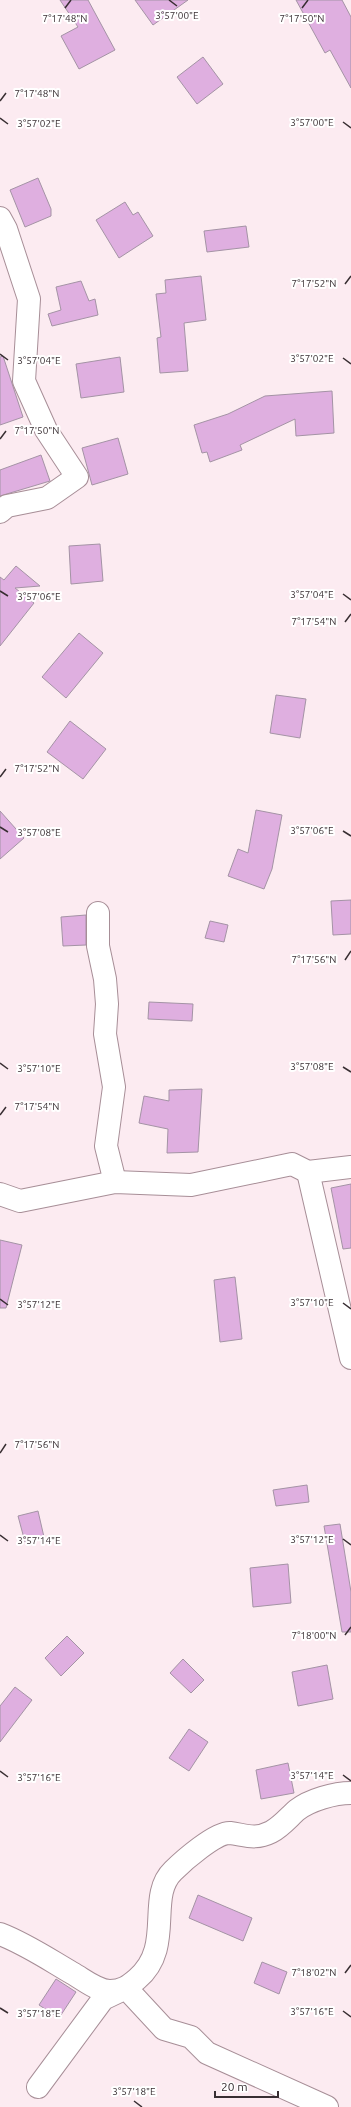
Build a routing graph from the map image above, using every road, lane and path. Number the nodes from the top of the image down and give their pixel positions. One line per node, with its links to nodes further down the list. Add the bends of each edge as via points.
1 (0, 218): 2 (street, via 29,299 24,381 46,430 77,477 47,498 8,506)
2 (0, 512)
3 (98, 913): 6 (street, via 98,946 107,1004 105,1034 114,1087 106,1146)
4 (351, 1167): 5 (street)
5 (308, 1172): 6 (street, via 292,1164 191,1185); 8 (street)
6 (115, 1182): 7 (street, via 20,1201)
7 (0, 1194)
8 (351, 1358)
9 (351, 1793): 11 (street, via 342,1793 298,1809 272,1832 249,1838 228,1833 198,1848 171,1872 165,1883 160,1895 160,1926 155,1954 144,1973)
10 (0, 1934): 11 (street, via 16,1940 91,1984 109,1991)
11 (126, 1988): 12 (street, via 103,1999); 13 (street, via 164,2029 191,2037 207,2053)
12 (38, 2087)
13 (326, 2107)

